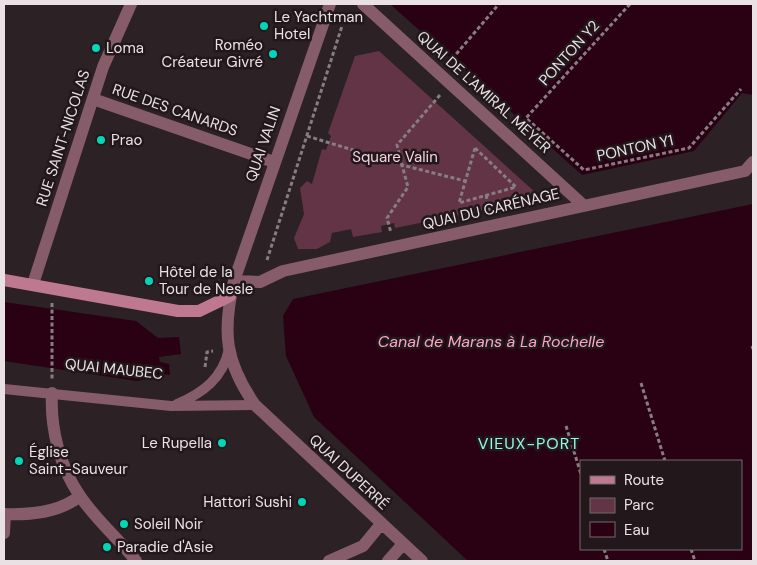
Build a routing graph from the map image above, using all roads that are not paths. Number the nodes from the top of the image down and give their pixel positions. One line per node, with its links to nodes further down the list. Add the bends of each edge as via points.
1 (131, 4): 4 (street, RUE SAINT-NICOLAS)
2 (330, 4): 5 (street, QUAI VALIN)
3 (363, 4): 7 (street, QUAI DE L'AMIRAL MEYER)
4 (93, 99): 5 (street, RUE DES CANARDS); 10 (street, RUE SAINT-NICOLAS)
5 (274, 162): 9 (street, QUAI VALIN)
6 (753, 162): 7 (street, QUAI DU CARÉNAGE, via 745,171)
7 (583, 205): 9 (street, QUAI DU CARÉNAGE, via 283,272 260,282)
8 (4, 280): 10 (main road)
9 (234, 282): 11 (street, QUAI VALIN)
10 (33, 284): 11 (main road, via 178,312 199,311)
11 (230, 296): 12 (street, QUAI VALIN, via 226,314)
12 (229, 348): 15 (street, QUAI DUPERRÉ, via 236,374); 16 (lane, QUAI MAUBEC, via 221,373 210,385 196,396)
13 (4, 389): 14 (lane, QUAI MAUBEC)
14 (52, 393): 16 (lane, QUAI MAUBEC); 17 (street, via 52,420 61,457)
15 (255, 405): 16 (lane, QUAI MAUBEC); 19 (street, QUAI DUPERRÉ)
16 (171, 406)
17 (80, 496): 18 (street, via 71,503 39,513); 22 (street)
18 (5, 514): 20 (street)
19 (381, 524): 21 (street, QUAI DUPERRÉ); 23 (street, via 363,546)
20 (4, 533)
21 (403, 544): 24 (street); 25 (street, QUAI DUPERRÉ)
22 (136, 561)
23 (329, 561)
24 (388, 561)
25 (422, 561)

